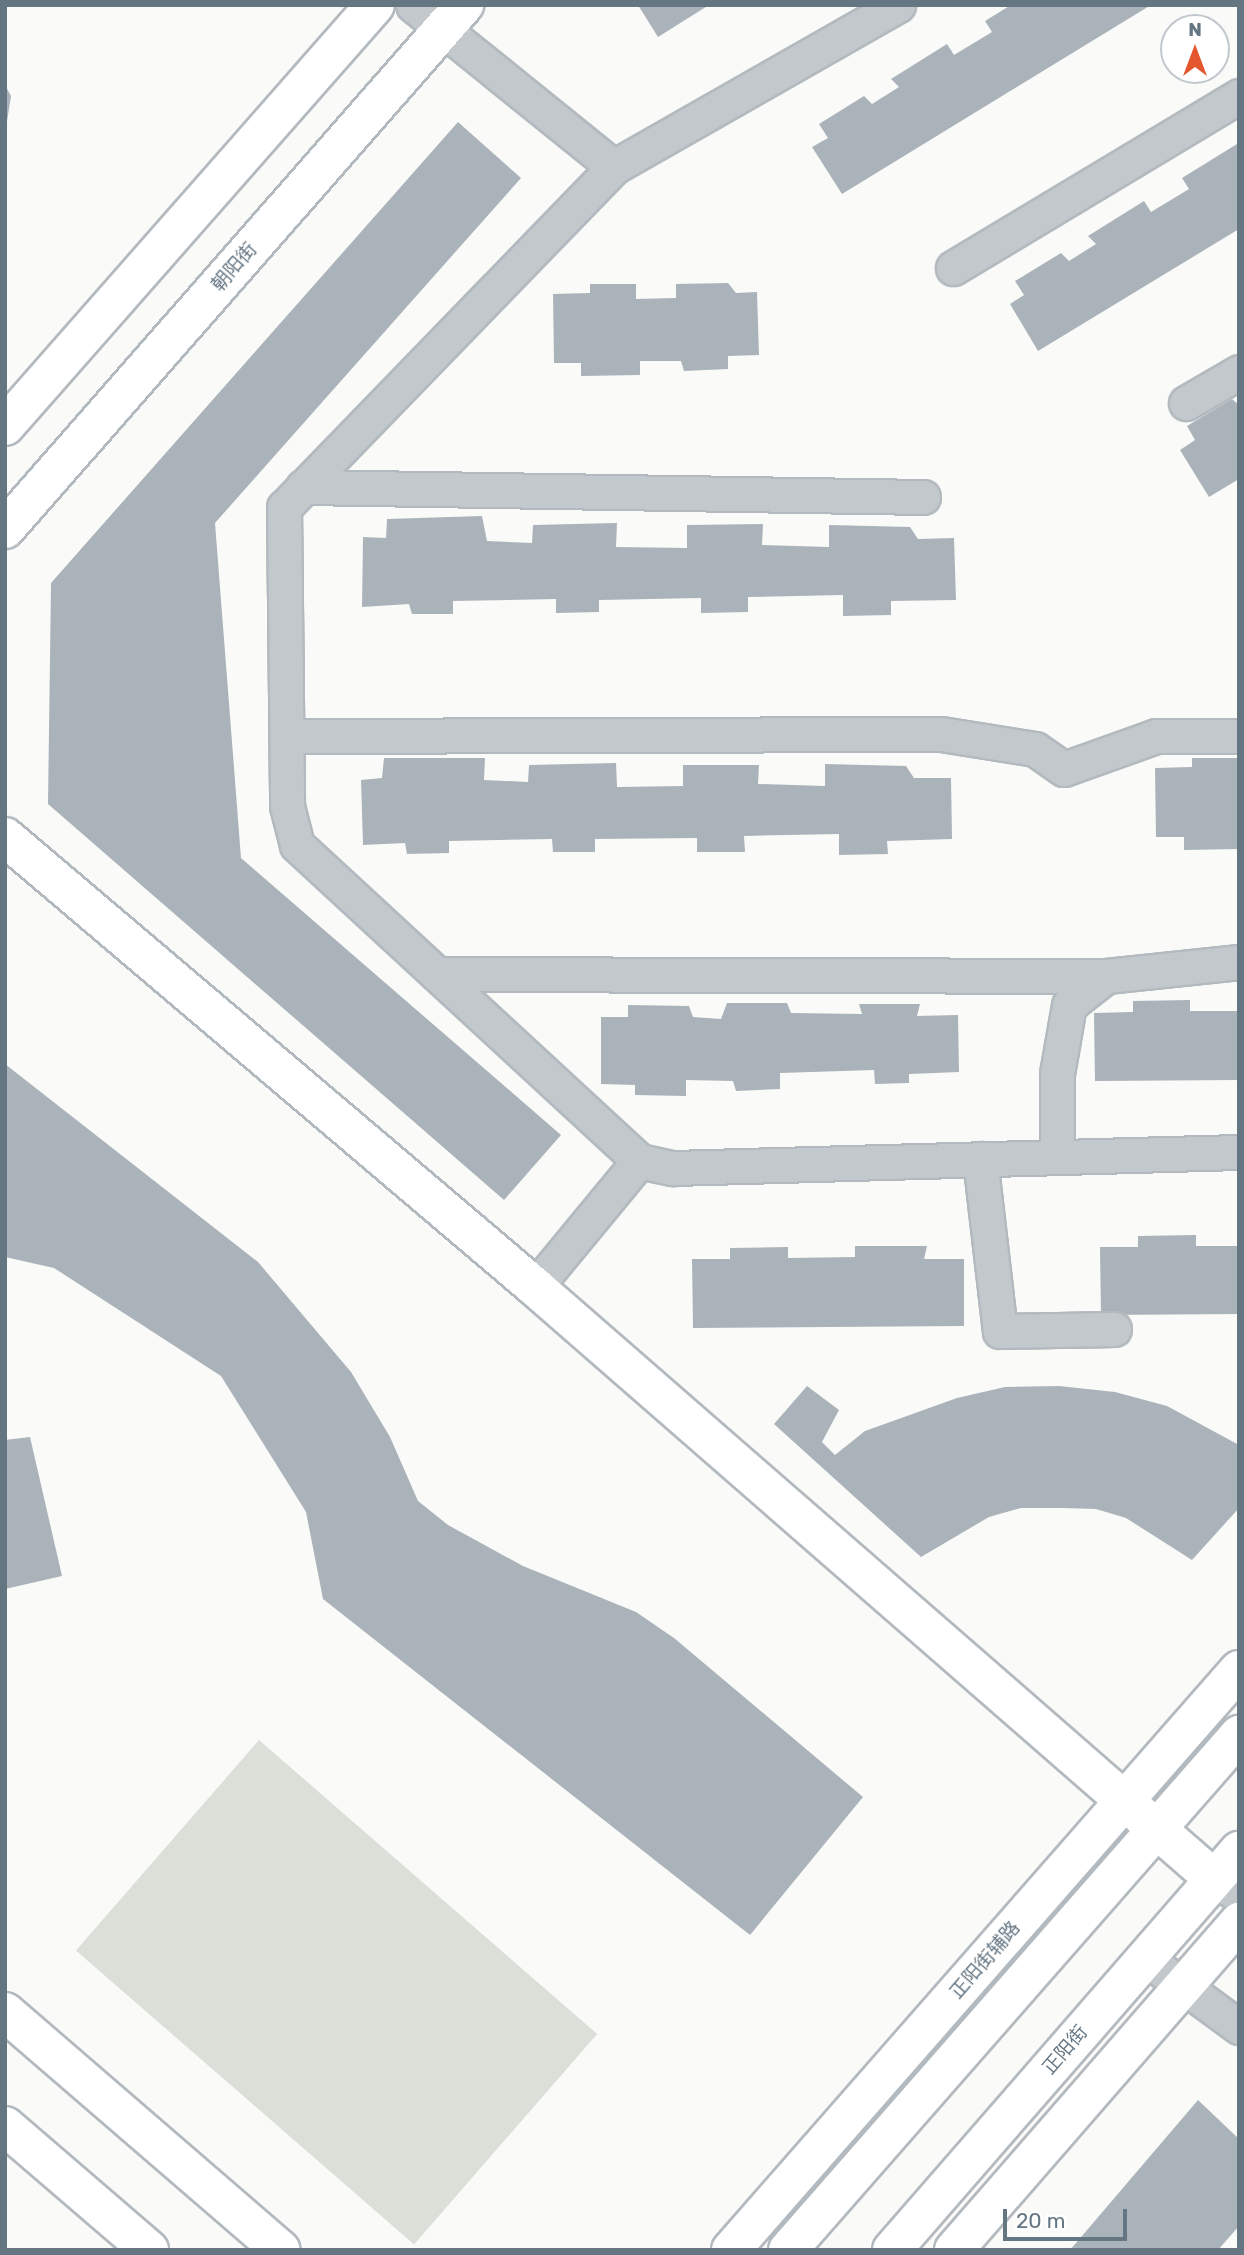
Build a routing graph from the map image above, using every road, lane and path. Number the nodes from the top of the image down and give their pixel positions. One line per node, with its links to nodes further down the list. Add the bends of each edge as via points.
1 (375, 5): 10 (street)
2 (413, 5): 4 (street)
3 (898, 5): 6 (street)
4 (453, 17): 6 (street); 13 (street, 朝阳街)
5 (1239, 96): 7 (street)
6 (614, 167): 11 (street)
7 (953, 268)
8 (1239, 372): 9 (street)
9 (1186, 403)
10 (5, 426)
11 (303, 487): 12 (street); 14 (street, via 284,507)
12 (923, 497)
13 (5, 530)
14 (286, 736): 15 (street, via 941,734 1035,749 1064,769 1156,736); 18 (street, via 287,806 297,845)
15 (1239, 736)
16 (5, 837): 24 (street)
17 (1239, 962): 19 (street)
18 (437, 974): 19 (street); 23 (street)
19 (1106, 976): 21 (street, via 1069,1005 1057,1074)
20 (1239, 1152): 21 (street)
21 (1057, 1157): 22 (street)
22 (981, 1159): 23 (street, via 673,1168); 25 (street, via 1000,1331)
23 (639, 1161): 24 (street)
24 (535, 1287): 28 (street)
25 (1114, 1329)
26 (1239, 1670): 28 (street, 正阳街辅路)
27 (1239, 1735): 29 (street)
28 (1124, 1801): 29 (street); 40 (street, 正阳街辅路)
29 (1156, 1829): 31 (street); 41 (street)
30 (1239, 1851): 31 (street, 正阳街)
31 (1227, 1887): 33 (street, 正阳街)
32 (1239, 1922): 34 (street)
33 (1145, 1958): 34 (street); 42 (street, 正阳街)
34 (1185, 1984): 36 (street); 43 (street)
35 (5, 2012): 39 (street)
36 (1239, 2027)
37 (5, 2126): 38 (street)
38 (149, 2250)
39 (281, 2250)
40 (731, 2250)
41 (788, 2250)
42 (892, 2250)
43 (954, 2250)

